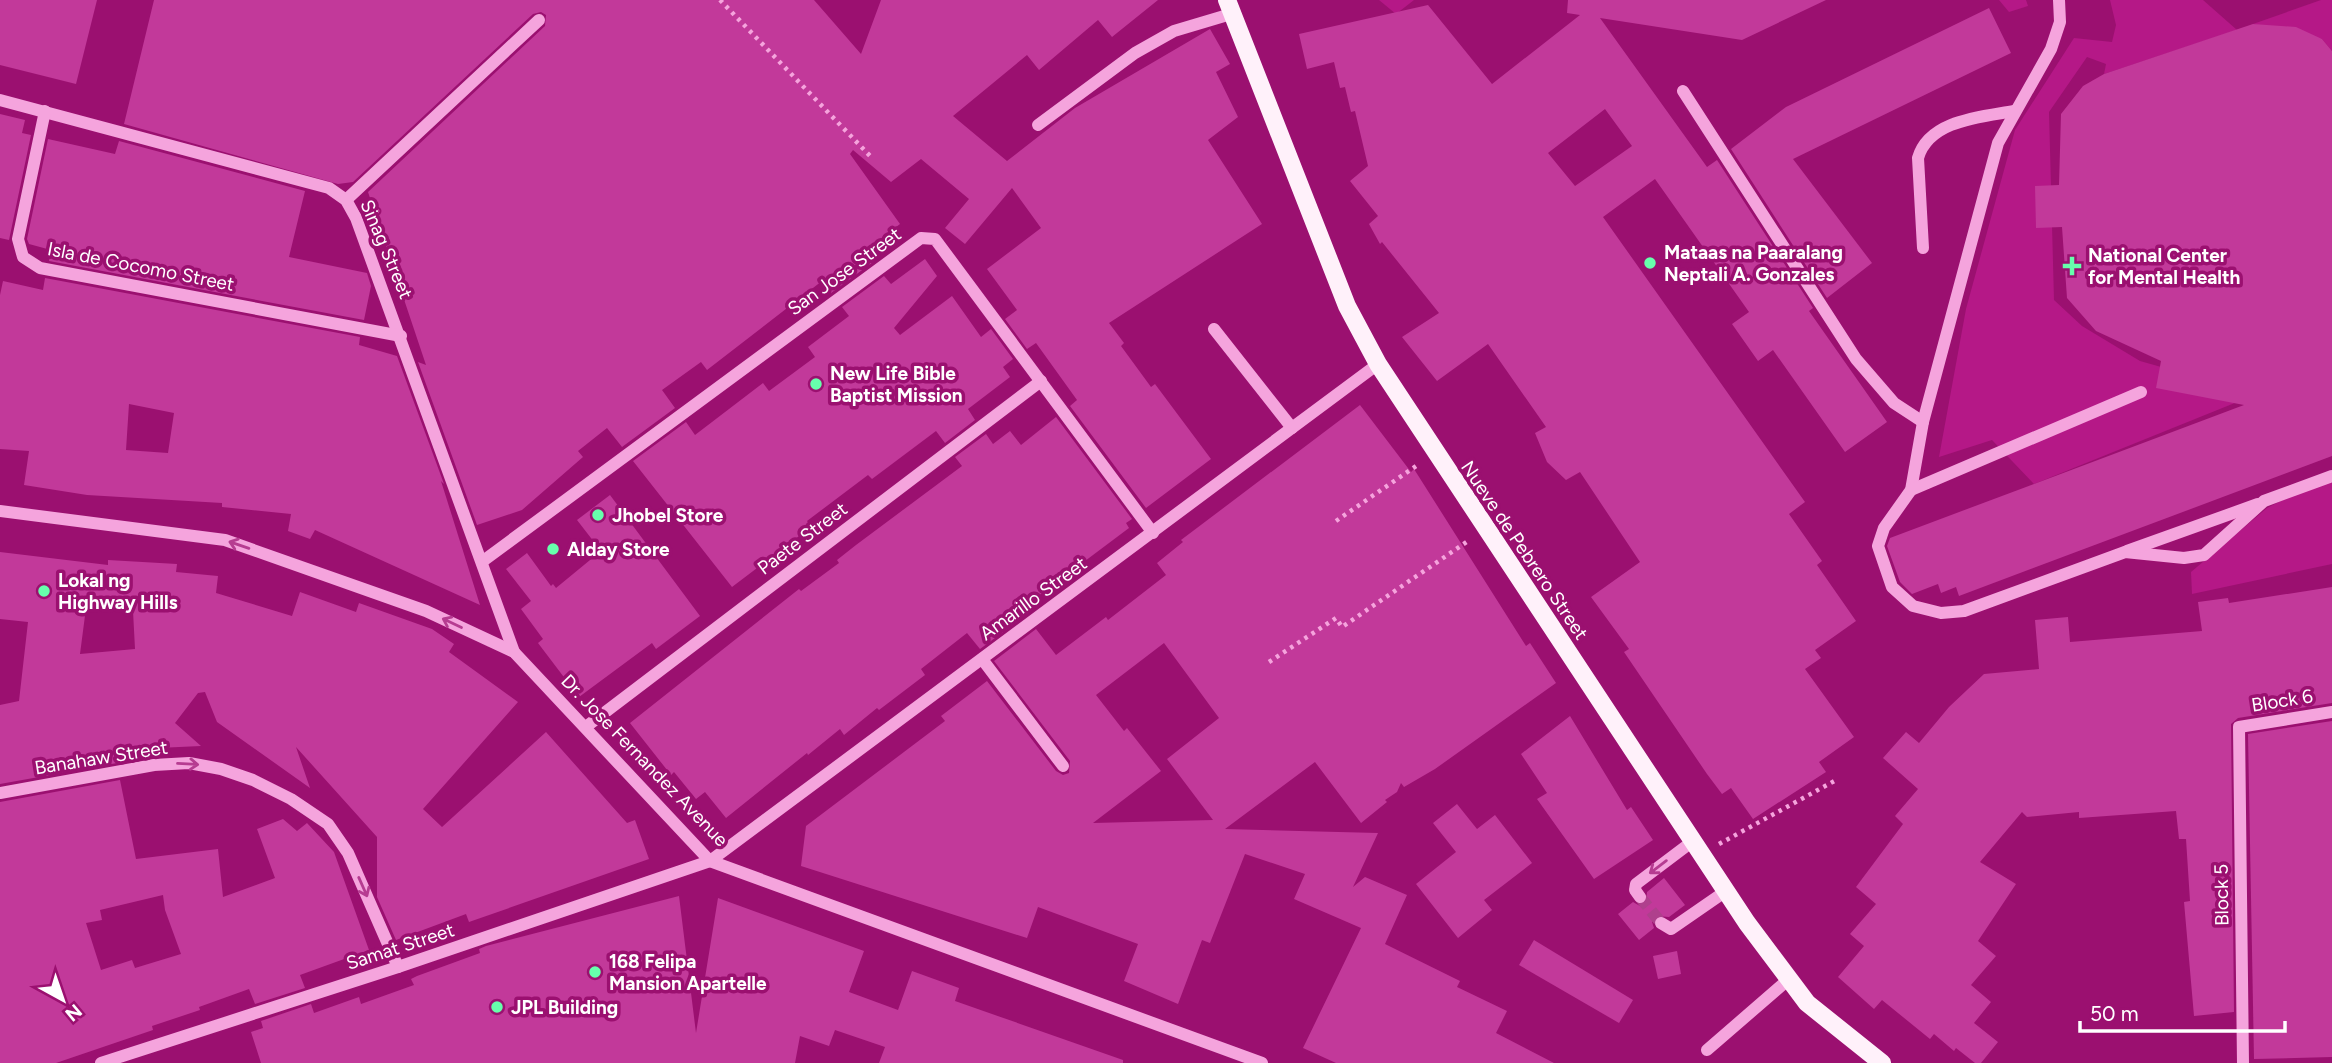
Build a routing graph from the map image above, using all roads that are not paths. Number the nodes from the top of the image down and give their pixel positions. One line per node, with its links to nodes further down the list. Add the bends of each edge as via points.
1 (2059, 0): 7 (street, via 2060,22 2051,49)
2 (1229, 7): 8 (street, via 1174,30 1135,53); 13 (main road, Nueve de Pebrero Street, via 1347,306)
3 (539, 20): 9 (street)
4 (1683, 91): 16 (street, via 1856,359 1894,403)
5 (0, 100): 6 (street, Sinag Street)
6 (45, 111): 9 (street, Sinag Street, via 329,188); 12 (street, Isla de Cocomo Street, via 18,239 23,257 40,268)
7 (2014, 111): 10 (street, via 1956,122 1921,147); 16 (street, via 1998,143)
8 (1038, 125)
9 (346, 200): 12 (street, Sinag Street)
10 (1923, 248)
11 (1214, 329): 17 (street)
12 (401, 336): 24 (street, Sinag Street)
13 (1378, 364): 17 (street, Amarillo Street); 32 (main road, Nueve de Pebrero Street)
14 (1041, 381): 22 (street, San Jose Street); 24 (street, San Jose Street, via 935,239 921,237); 28 (street, Paete Street)
15 (2141, 392): 19 (street)
16 (1923, 422): 19 (street)
17 (1292, 428): 22 (street, Amarillo Street)
18 (2332, 476): 20 (street)
19 (1911, 490): 23 (street, via 1884,528 1878,546 1892,587 1913,606 1941,613 1964,611)
20 (2264, 501): 23 (street); 23 (street, via 2204,555 2184,558)
21 (0, 511): 25 (street, Dr. Jose Fernandez Avenue, one-way to 21, via 426,611 225,540)
22 (1153, 533): 26 (street, Amarillo Street)
23 (2125, 552)
24 (483, 561): 25 (street, Sinag Street)
25 (514, 652): 28 (street, Dr. Jose Fernandez Avenue)
26 (982, 659): 30 (street); 33 (street, Amarillo Street)
27 (2332, 712): 29 (street, Block 6)
28 (587, 726): 33 (street, Dr. Jose Fernandez Avenue)
29 (2239, 727): 43 (street, Block 5)
30 (1063, 766)
31 (0, 793): 37 (street, Banahaw Street, one-way to 37, via 154,765 189,763 253,780 328,824 348,853)
32 (1697, 847): 34 (main road, Nueve de Pebrero Street); 35 (street, one-way to 35, via 1636,884)
33 (710, 861): 37 (street, Samat Street); 40 (street, Dr. Jose Fernandez Avenue)
34 (1726, 891): 36 (street, via 1671,929); 38 (main road, Nueve de Pebrero Street)
35 (1640, 897)
36 (1661, 923)
37 (398, 967): 41 (street, Samat Street)
38 (1789, 979): 39 (street); 42 (main road, Nueve de Pebrero Street, via 1807,1003)
39 (1707, 1050)
40 (1257, 1062)
41 (101, 1063)
42 (1882, 1063)
43 (2242, 1063)

